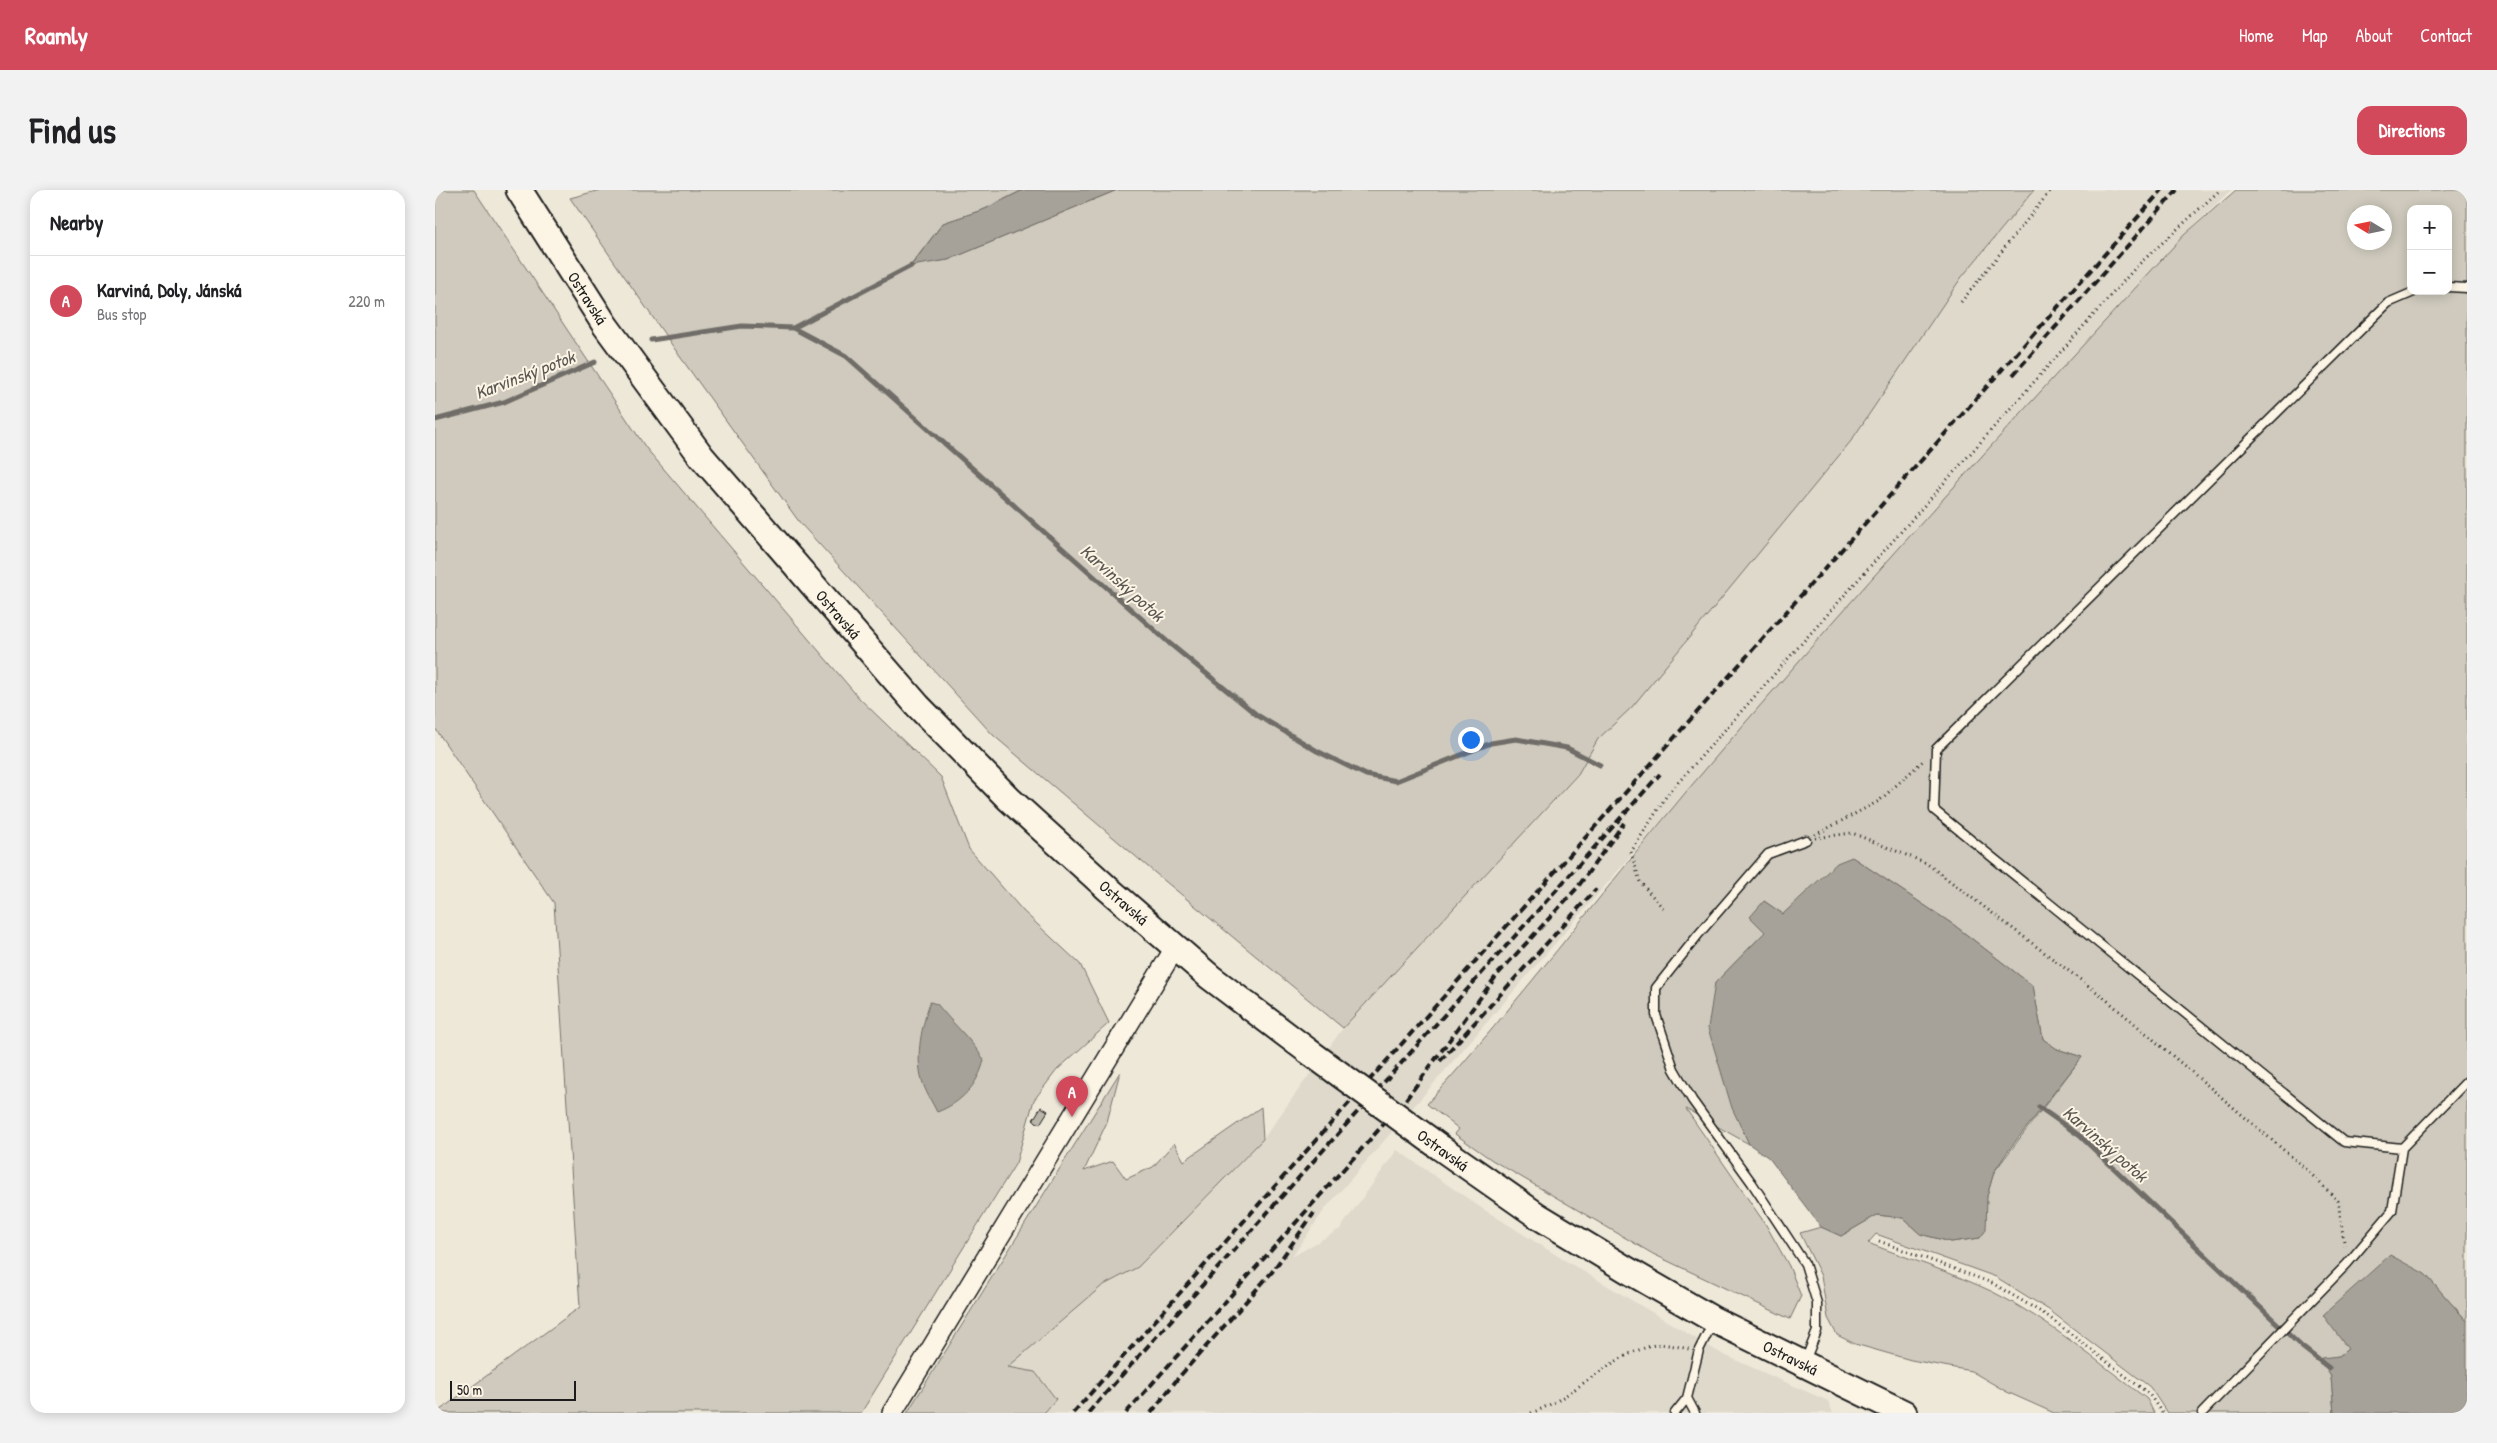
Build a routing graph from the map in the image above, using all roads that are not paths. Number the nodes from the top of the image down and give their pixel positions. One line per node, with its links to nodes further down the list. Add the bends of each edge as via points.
1 (519, 190): 6 (main road, Ostravská, via 600,318 702,458 860,642 1009,799)
2 (2452, 287): 3 (lane)
3 (2467, 288)
4 (2407, 295): 8 (lane, via 2388,303 1936,750 1935,810 2344,1142)
5 (1806, 840): 10 (lane, via 1768,854 1704,928 1657,988 1656,1015 1674,1069 1692,1100 1805,1264 1817,1303 1817,1331)
6 (1175, 948): 9 (main road, Ostravská, bridge, via 1244,1004 1538,1216); 12 (street)
7 (2467, 1081): 8 (lane)
8 (2402, 1148): 16 (lane, via 2392,1212 2347,1264)
9 (1714, 1320): 10 (main road, Ostravská); 11 (lane, via 1699,1350)
10 (1805, 1362): 15 (main road, Ostravská)
11 (1687, 1398): 13 (lane); 14 (lane)
12 (892, 1413)
13 (1675, 1413)
14 (1695, 1413)
15 (1904, 1413)
16 (2202, 1413)

